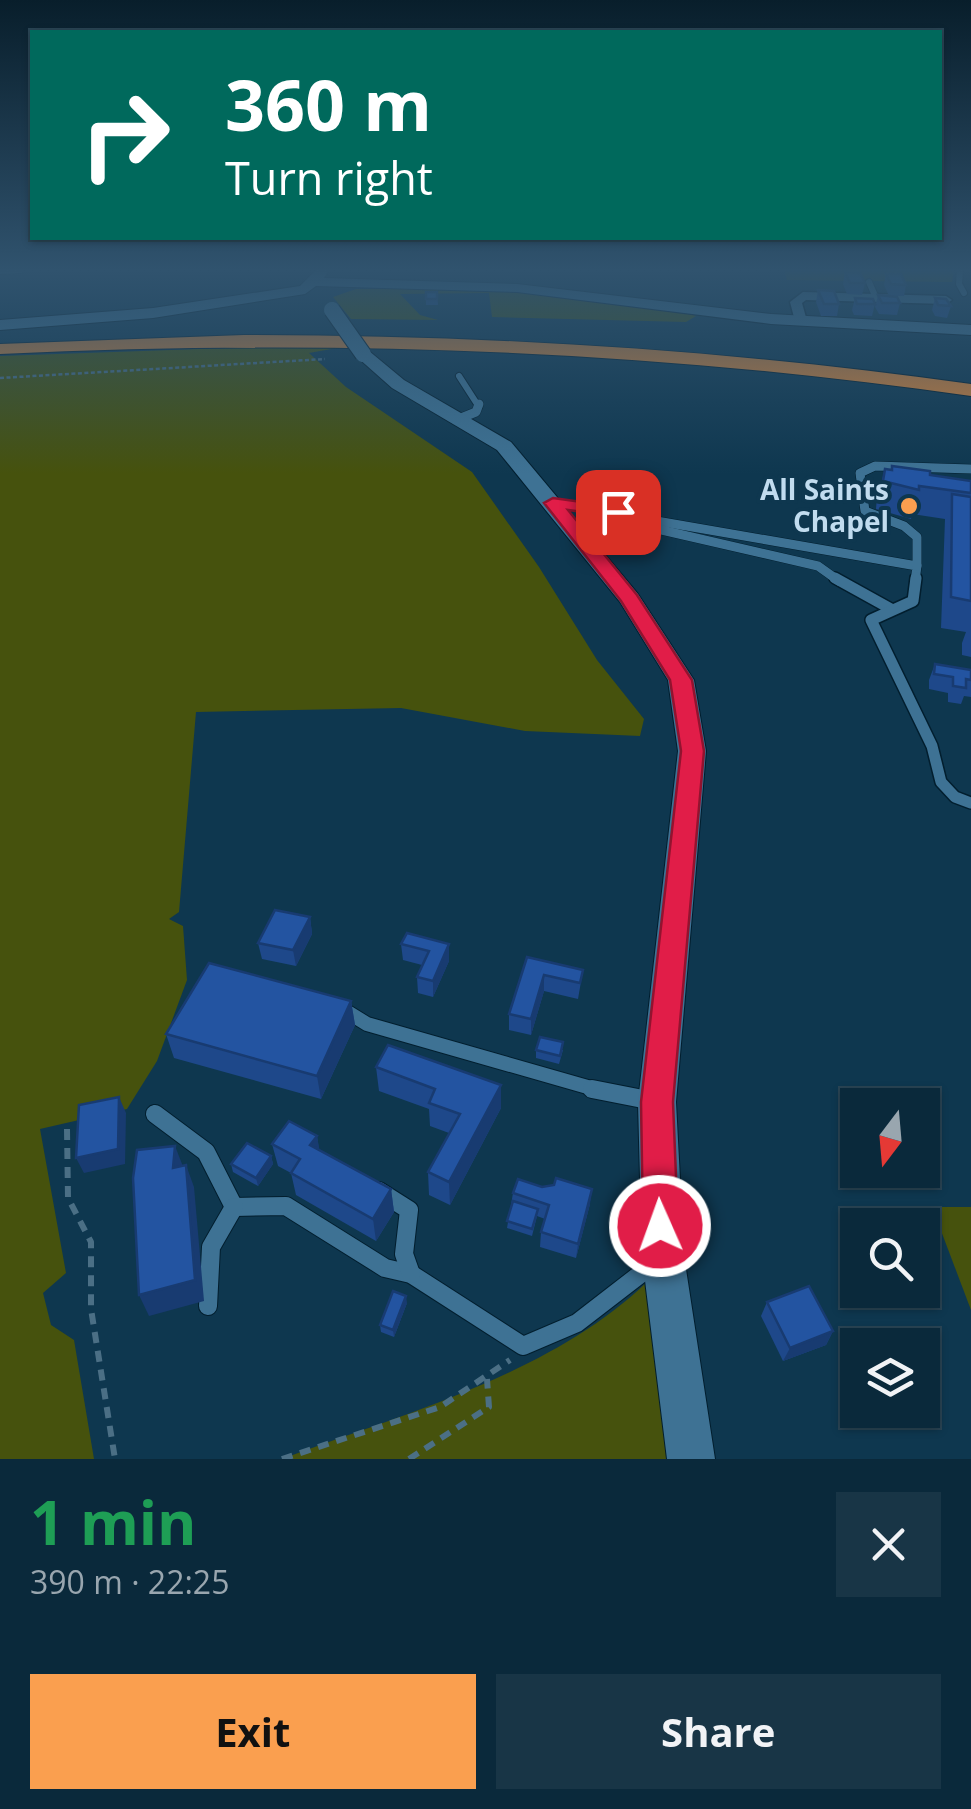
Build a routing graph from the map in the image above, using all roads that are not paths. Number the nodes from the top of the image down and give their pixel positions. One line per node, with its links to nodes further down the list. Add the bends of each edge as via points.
1 (353, 338): 7 (main road, bridge, via 398,384)
2 (610, 338): 5 (highway)
3 (0, 349): 6 (highway, via 202,339 508,342 779,364)
4 (459, 376): 7 (lane, via 480,405)
5 (971, 378)
6 (971, 390)
7 (461, 418): 9 (main road, via 504,446)
8 (971, 469): 11 (lane, via 876,466 860,474 865,511 918,536)
9 (553, 503): 10 (lane); 15 (main road, via 630,599 681,680 692,751)
10 (618, 512): 11 (lane); 12 (lane, via 631,523 818,566)
11 (916, 566): 12 (lane, via 913,601)
12 (890, 609): 13 (lane, via 872,620 932,746 941,782)
13 (971, 803)
14 (319, 1001): 15 (lane, via 367,1024)
15 (657, 1102): 19 (main road)
16 (155, 1114): 18 (lane, via 206,1152)
17 (360, 1179): 20 (lane, via 409,1210 404,1254)
18 (234, 1207): 20 (lane, via 286,1206 385,1268); 21 (lane, via 211,1247)
19 (663, 1256): 20 (lane, via 554,1338 523,1346); 22 (main road)
20 (411, 1274)
21 (208, 1306)
22 (690, 1459)

